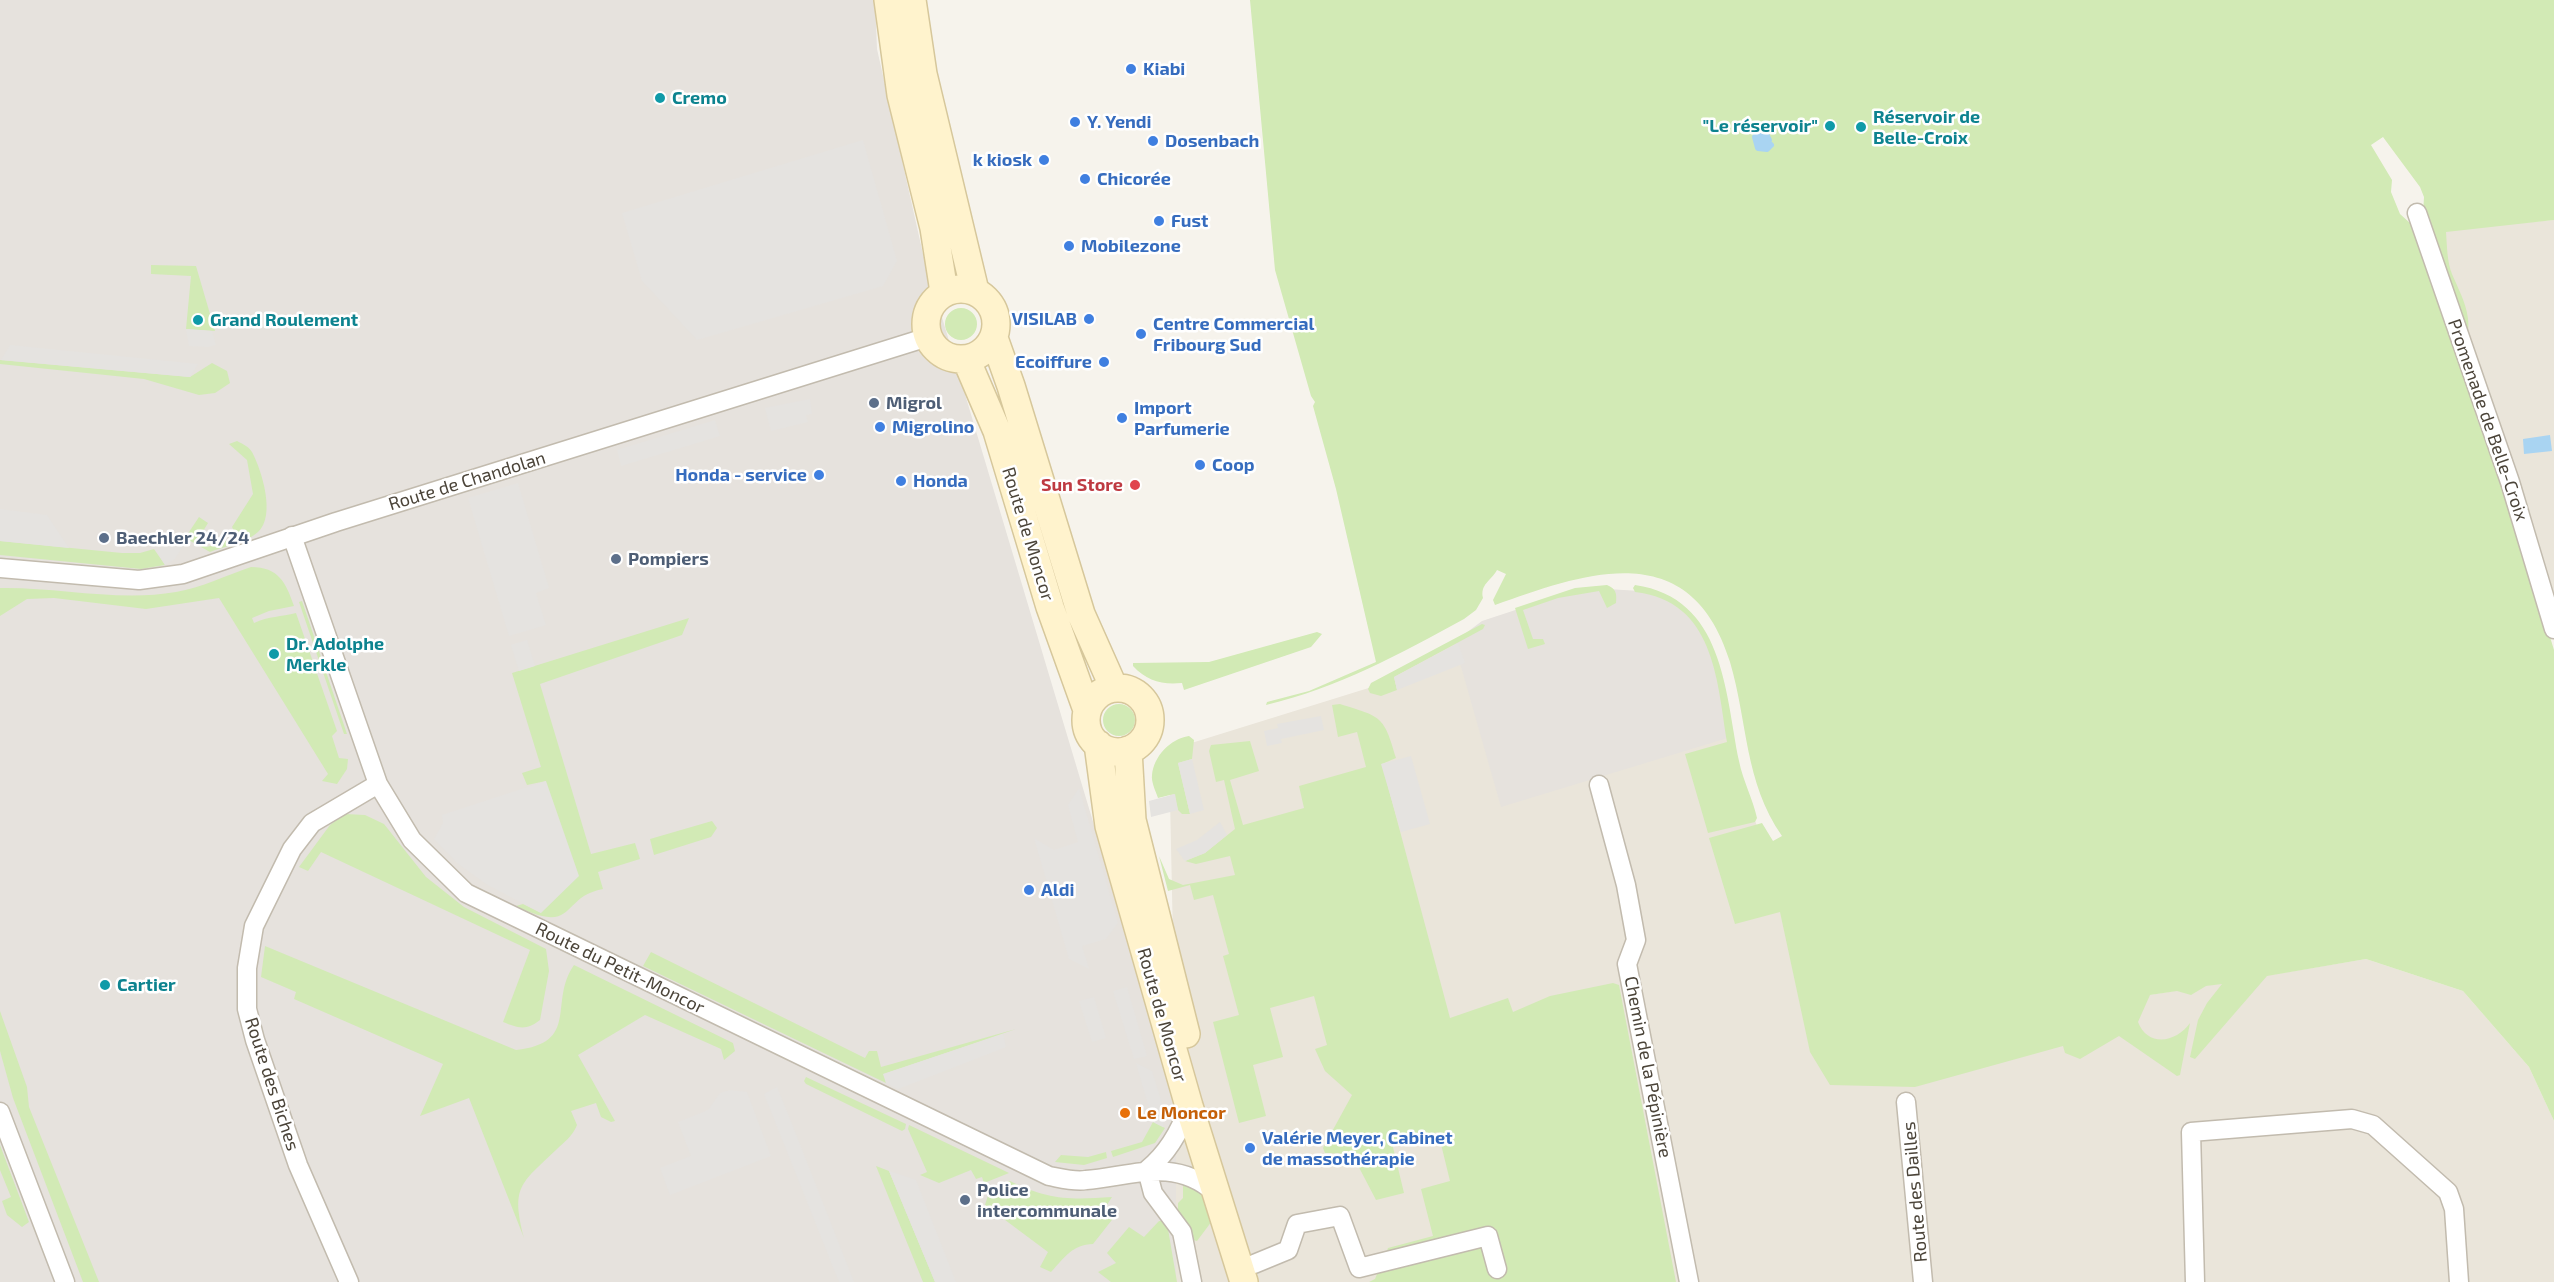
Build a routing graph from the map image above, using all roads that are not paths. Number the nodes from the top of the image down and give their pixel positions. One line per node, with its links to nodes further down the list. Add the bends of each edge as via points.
1 (888, 0): 5 (main road, via 901,94 934,228)
2 (912, 0): 4 (main road, via 923,74)
3 (2417, 213): 11 (street, Promenade de Belle-Croix, via 2510,482)
4 (975, 291): 5 (main road, via 962,288); 7 (main road, via 994,311)
5 (944, 292): 6 (main road, via 928,311)
6 (928, 337): 8 (main road, via 946,357); 9 (street, Route de Chandolan)
7 (994, 338): 8 (main road, via 982,353); 12 (main road, Route de Moncor, via 1081,614)
8 (966, 359): 13 (main road, Route de Moncor, via 997,431 1050,607)
9 (292, 536): 10 (street, Route de Chandolan, via 183,574 139,580); 16 (street, Route du Petit-Moncor)
10 (0, 568)
11 (2554, 629)
12 (1114, 688): 13 (main road, via 1096,696); 15 (main road, via 1137,694 1150,716 1146,736)
13 (1087, 710): 14 (main road, via 1087,729)
14 (1098, 744): 15 (main road, via 1107,750); 19 (main road, Route de Moncor, via 1109,826)
15 (1128, 750): 24 (main road, Route de Moncor, via 1130,808 1140,856)
16 (378, 784): 21 (street, Route du Petit-Moncor, via 411,840 466,893 1049,1176 1083,1181); 26 (street, Route des Biches, via 312,823 292,849 254,926 247,968 248,1009 255,1040 298,1165)
17 (1599, 784): 28 (street, Chemin de la Pépinière, via 1636,940 1627,964)
18 (1906, 1102): 29 (street, Route des Dailles)
19 (1189, 1106): 21 (street, via 1173,1142); 22 (main road, Route de Moncor)
20 (0, 1113): 25 (street)
21 (1147, 1170): 22 (street, Route du Petit-Moncor, via 1201,1180); 27 (street, via 1153,1193 1182,1232)
22 (1214, 1192): 24 (main road, Route de Moncor)
23 (1497, 1269): 24 (street, via 1488,1236 1359,1268 1340,1216 1297,1224 1287,1250)
24 (1253, 1276)
25 (65, 1282)
26 (349, 1282)
27 (1192, 1282)
28 (1689, 1282)
29 (1923, 1282)
30 (2195, 1282): 31 (street, via 2191,1131 2352,1119 2373,1125 2448,1192 2454,1209)
31 (2459, 1282)

